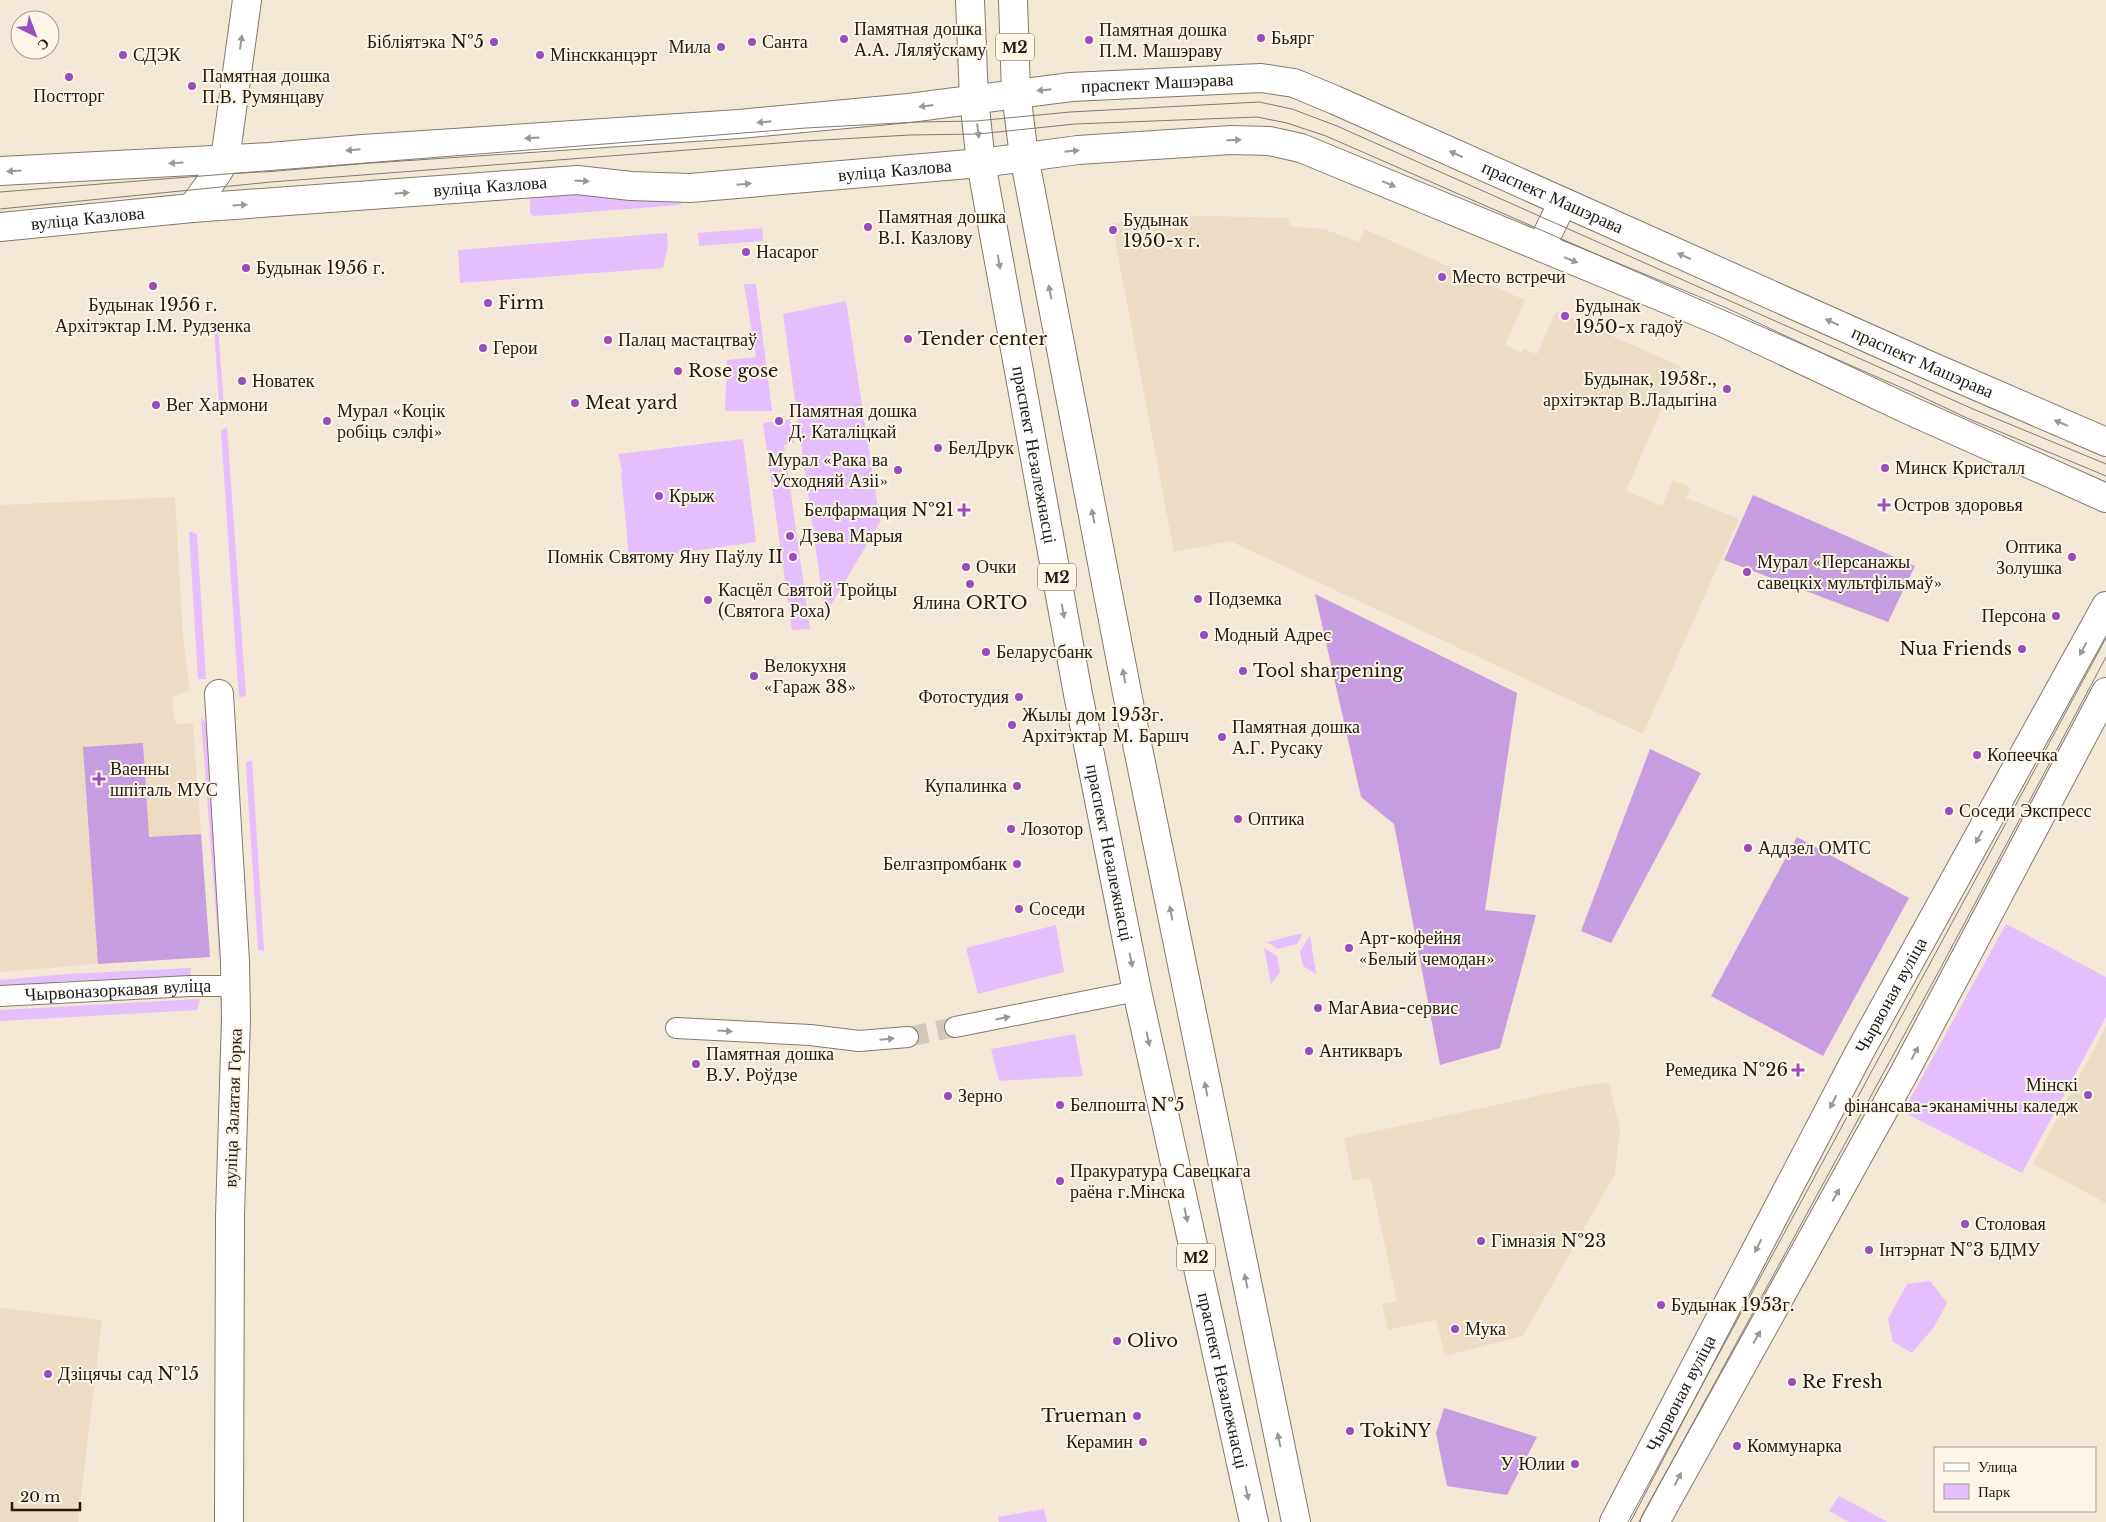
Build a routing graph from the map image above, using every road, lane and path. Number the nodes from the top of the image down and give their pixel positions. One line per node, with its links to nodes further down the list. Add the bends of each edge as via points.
1 (247, 0): 7 (main road, one-way to 1)
2 (970, 0): 5 (main road, праспект Незалежнасці / М2)
3 (1013, 0): 4 (main road, М2)
4 (1016, 93): 5 (main road, праспект Машэрава); 6 (main road, М2); 10 (main road, праспект Машэрава, one-way to 4, via 1294,83 1261,78 1071,87)
5 (974, 99): 7 (main road, one-way to 7, via 739,124); 8 (main road, праспект Незалежнасці / М2, one-way to 8)
6 (1024, 156): 8 (main road); 13 (main road, one-way to 13, via 1269,140 1301,148); 27 (main road, М2, one-way to 6, via 1135,733)
7 (225, 160): 9 (main road, one-way to 9); 11 (main road)
8 (981, 163): 11 (main road, вуліца Казлова, one-way to 8, via 577,180 690,188); 20 (main road, праспект Незалежнасці / М2, one-way to 20)
9 (0, 172)
10 (1563, 202): 13 (main road); 14 (main road, праспект Машэрава, one-way to 10)
11 (192, 208): 12 (main road, вуліца Казлова)
12 (0, 227)
13 (1541, 247): 15 (main road, one-way to 15, via 1720,321)
14 (2106, 442)
15 (2106, 498)
16 (2106, 606): 28 (main road, Чырвоная вуліца, one-way to 28, via 1859,1052)
17 (2106, 692): 29 (main road, Чырвоная вуліца, one-way to 17, via 1903,1076)
18 (219, 694): 19 (main road, вуліца Залатая Горка)
19 (235, 986): 21 (street, Чырвоназоркавая вуліца); 25 (main road, вуліца Залатая Горка)
20 (1137, 991): 22 (street, one-way to 20); 26 (main road, праспект Незалежнасці / М2, one-way to 26)
21 (0, 996)
22 (955, 1027)
23 (676, 1028): 24 (street, one-way to 24, via 859,1041)
24 (908, 1037)
25 (229, 1522)
26 (1254, 1522)
27 (1296, 1522)
28 (1614, 1522)
29 (1655, 1522)

